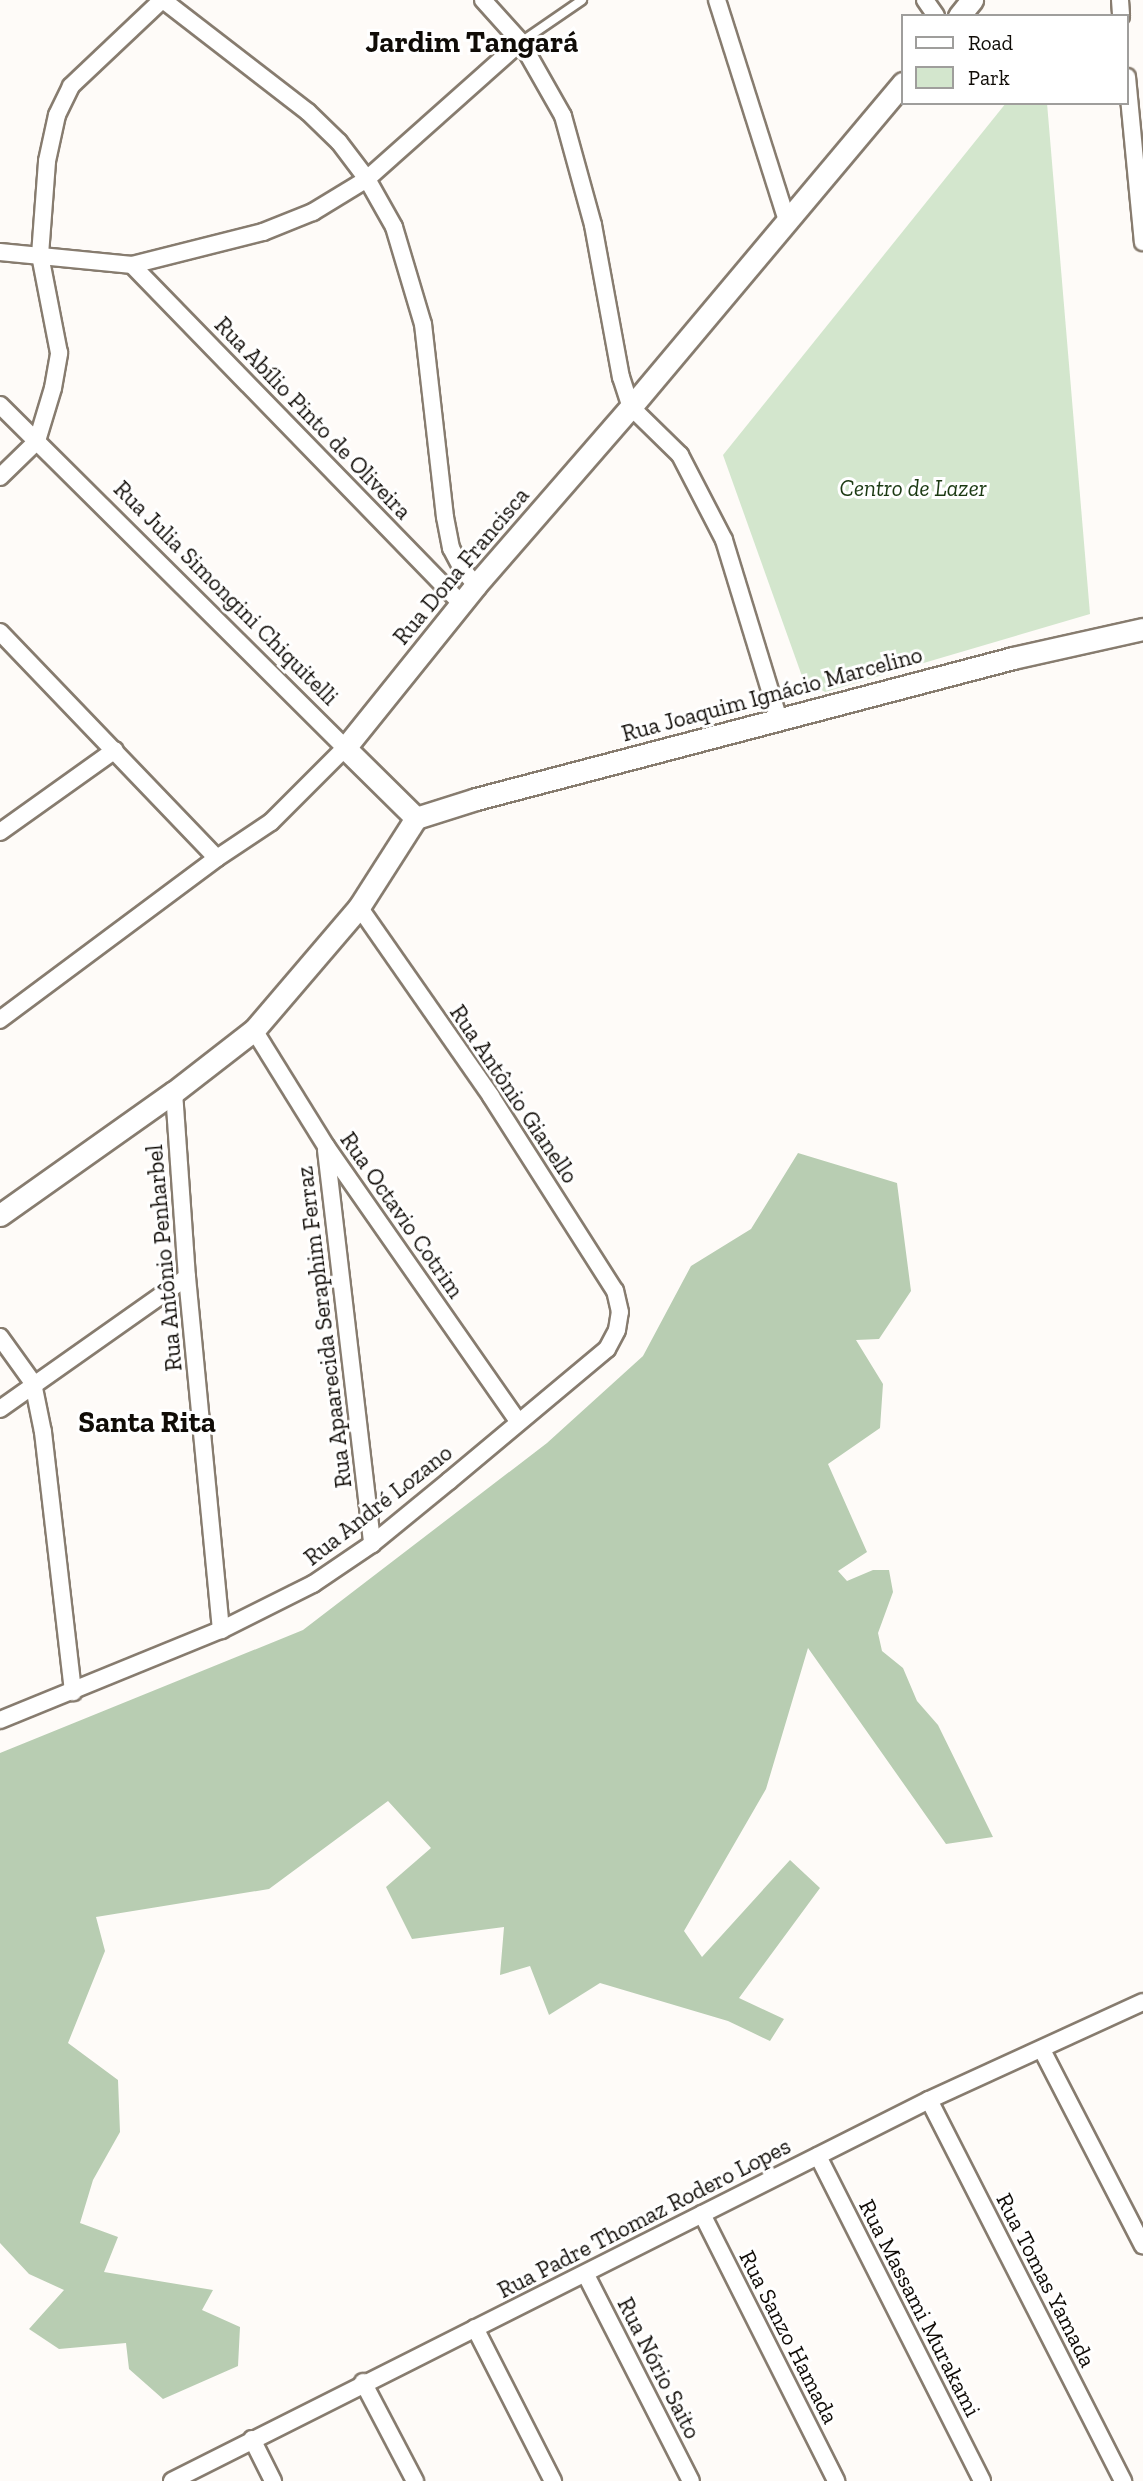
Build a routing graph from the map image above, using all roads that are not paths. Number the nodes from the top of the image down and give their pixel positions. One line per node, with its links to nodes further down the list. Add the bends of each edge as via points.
1 (162, 0): 11 (street, via 308,112); 15 (street, via 71,86 57,115 47,160)
2 (482, 0): 7 (street)
3 (582, 0): 7 (lane)
4 (717, 0): 12 (street)
5 (972, 0): 6 (street)
6 (961, 14)
7 (521, 42): 11 (street); 18 (street, via 563,116 593,225 605,307)
8 (902, 84): 12 (street, Rua Dona Francisca)
9 (1129, 87): 10 (street)
10 (1137, 126): 13 (street)
11 (367, 179): 16 (street, via 313,212 263,232); 21 (street, via 394,227 409,271 423,324 451,548)
12 (787, 221): 18 (street, Rua Dona Francisca)
13 (1143, 242)
14 (0, 252): 15 (street)
15 (40, 255): 16 (street); 19 (street, via 59,353 54,388)
16 (132, 265): 22 (street, Rua Abílio Pinto de Oliveira)
17 (0, 405): 19 (street, Rua Julia Simongini Chiquitelli)
18 (631, 407): 21 (street, Rua Dona Francisca); 25 (street, via 680,455 724,540)
19 (37, 441): 20 (street); 26 (street, Rua Julia Simongini Chiquitelli)
20 (0, 477)
21 (476, 585): 22 (street, Rua Dona Francisca)
22 (462, 604): 26 (street, Rua Dona Francisca)
23 (1143, 629): 25 (street, Rua Joaquim Ignácio Marcelino)
24 (1, 636): 27 (street)
25 (779, 720): 28 (street, Rua Joaquim Ignácio Marcelino)
26 (345, 748): 28 (street, Rua Julia Simongini Chiquitelli); 30 (street, Rua Dona Francisca, via 271,822)
27 (115, 750): 29 (street); 30 (street)
28 (416, 818): 31 (street)
29 (0, 832)
30 (217, 858): 32 (street, Rua Dona Francisca)
31 (359, 907): 33 (street); 38 (street, Rua Antônio Gianello, via 491,1096 615,1291)
32 (0, 1020)
33 (254, 1030): 34 (street); 35 (street, Rua Octavio Cotrim)
34 (174, 1092): 36 (street); 37 (street, Rua Antônio Penharbel)
35 (326, 1146): 42 (street, Rua Octavio Cotrim); 43 (street, Rua Apaarecida Seraphim Ferraz)
36 (0, 1215)
37 (187, 1277): 40 (street); 44 (street, Rua Antônio Penharbel)
38 (620, 1312): 42 (street, Rua André Lozano, via 607,1349)
39 (0, 1337): 40 (street)
40 (33, 1383): 41 (street); 45 (street, via 50,1470)
41 (0, 1409)
42 (518, 1421): 43 (street, Rua André Lozano)
43 (372, 1544): 44 (street, Rua André Lozano, via 313,1584)
44 (221, 1630): 45 (street, Rua André Lozano)
45 (73, 1692): 46 (street, Rua André Lozano)
46 (0, 1720)
47 (1141, 2002): 48 (street, Rua Padre Thomaz Rodero Lopes)
48 (1042, 2050): 49 (street, Rua Padre Thomaz Rodero Lopes); 52 (street)
49 (929, 2100): 50 (street, Rua Padre Thomaz Rodero Lopes); 64 (street, Rua Tomas Yamada)
50 (818, 2157): 51 (street, Rua Padre Thomaz Rodero Lopes); 63 (street, Rua Massami Murakami)
51 (702, 2214): 53 (street, Rua Padre Thomaz Rodero Lopes); 62 (street, Rua Sanzo Hamada)
52 (1143, 2246)
53 (586, 2275): 54 (street, Rua Padre Thomaz Rodero Lopes); 61 (street, Rua Nório Saito)
54 (475, 2328): 55 (street, Rua Padre Thomaz Rodero Lopes); 60 (street)
55 (363, 2382): 56 (street, Rua Padre Thomaz Rodero Lopes); 59 (street)
56 (252, 2439): 57 (street, Rua Padre Thomaz Rodero Lopes); 58 (street)
57 (172, 2481)
58 (273, 2481)
59 (415, 2481)
60 (553, 2481)
61 (691, 2481)
62 (836, 2481)
63 (982, 2481)
64 (1123, 2481)

